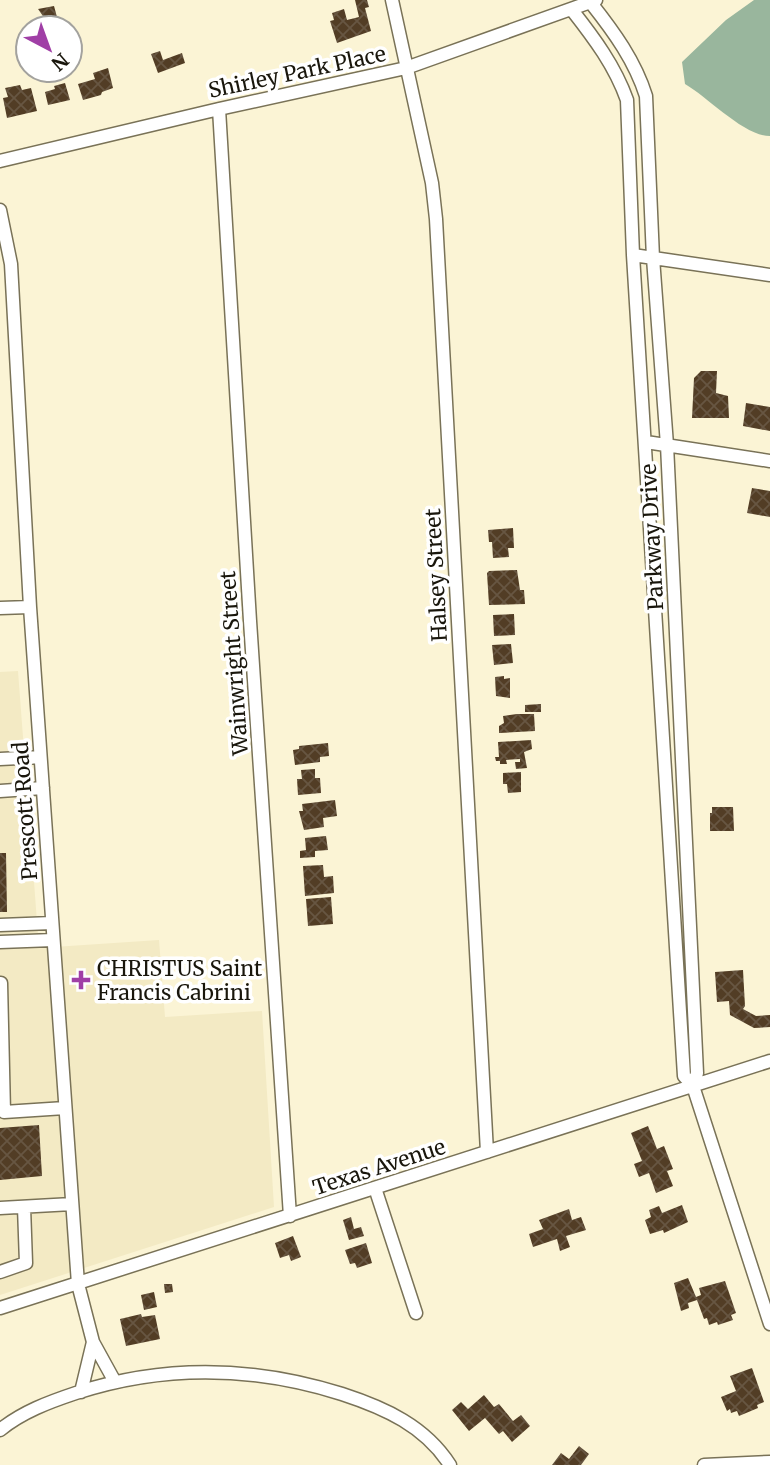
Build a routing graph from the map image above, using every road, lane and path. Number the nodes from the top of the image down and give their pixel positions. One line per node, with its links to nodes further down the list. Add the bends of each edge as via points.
1 (392, 0): 4 (street, Halsey Street)
2 (593, 2): 3 (street, Shirley Park Place); 9 (street, Parkway Drive, via 639,73 646,96)
3 (572, 10): 4 (street, Shirley Park Place); 8 (street, Parkway Drive, via 609,61 627,100)
4 (406, 68): 5 (street, Shirley Park Place); 30 (street, Halsey Street, via 436,219)
5 (219, 109): 6 (street, Shirley Park Place); 35 (street, Wainwright Street)
6 (0, 161)
7 (0, 210): 10 (street, Prescott Road)
8 (633, 255): 9 (street); 12 (street, Parkway Drive)
9 (653, 258): 11 (street); 13 (street, Parkway Drive)
10 (6, 265): 15 (street, Prescott Road)
11 (770, 275)
12 (646, 442): 13 (street); 27 (street, Parkway Drive, via 684,1076)
13 (667, 445): 14 (street); 27 (street, Parkway Drive, via 697,1073)
14 (770, 461)
15 (30, 607): 16 (street); 17 (street, Prescott Road)
16 (0, 608)
17 (40, 757): 18 (street); 19 (street, Prescott Road)
18 (0, 759)
19 (43, 788): 20 (street); 21 (street, Prescott Road)
20 (0, 791)
21 (52, 923): 22 (street); 23 (street, Prescott Road)
22 (0, 925)
23 (53, 940): 24 (street); 28 (street, Prescott Road)
24 (0, 942)
25 (1, 983): 29 (street)
26 (770, 1061): 27 (street, Texas Avenue)
27 (693, 1086): 30 (street, Texas Avenue); 40 (street, Parkway Drive)
28 (65, 1108): 29 (street); 32 (street, Prescott Road)
29 (2, 1112)
30 (487, 1152): 31 (street, Texas Avenue)
31 (375, 1188): 35 (street, Texas Avenue); 39 (street)
32 (72, 1205): 33 (street); 37 (street, Prescott Road)
33 (24, 1207): 34 (street); 36 (street, via 26,1263)
34 (0, 1208)
35 (290, 1216): 37 (street, Texas Avenue)
36 (0, 1272)
37 (78, 1284): 38 (street, Texas Avenue); 41 (street, Prescott Road)
38 (0, 1308)
39 (416, 1313)
40 (770, 1324)
41 (93, 1342): 42 (street); 43 (street)
42 (115, 1382): 43 (street); 46 (street, via 164,1373 218,1372 316,1386 397,1416 428,1437)
43 (81, 1392): 44 (street, via 33,1410)
44 (0, 1430)
45 (770, 1462): 47 (street)
46 (450, 1465)
47 (704, 1465)

